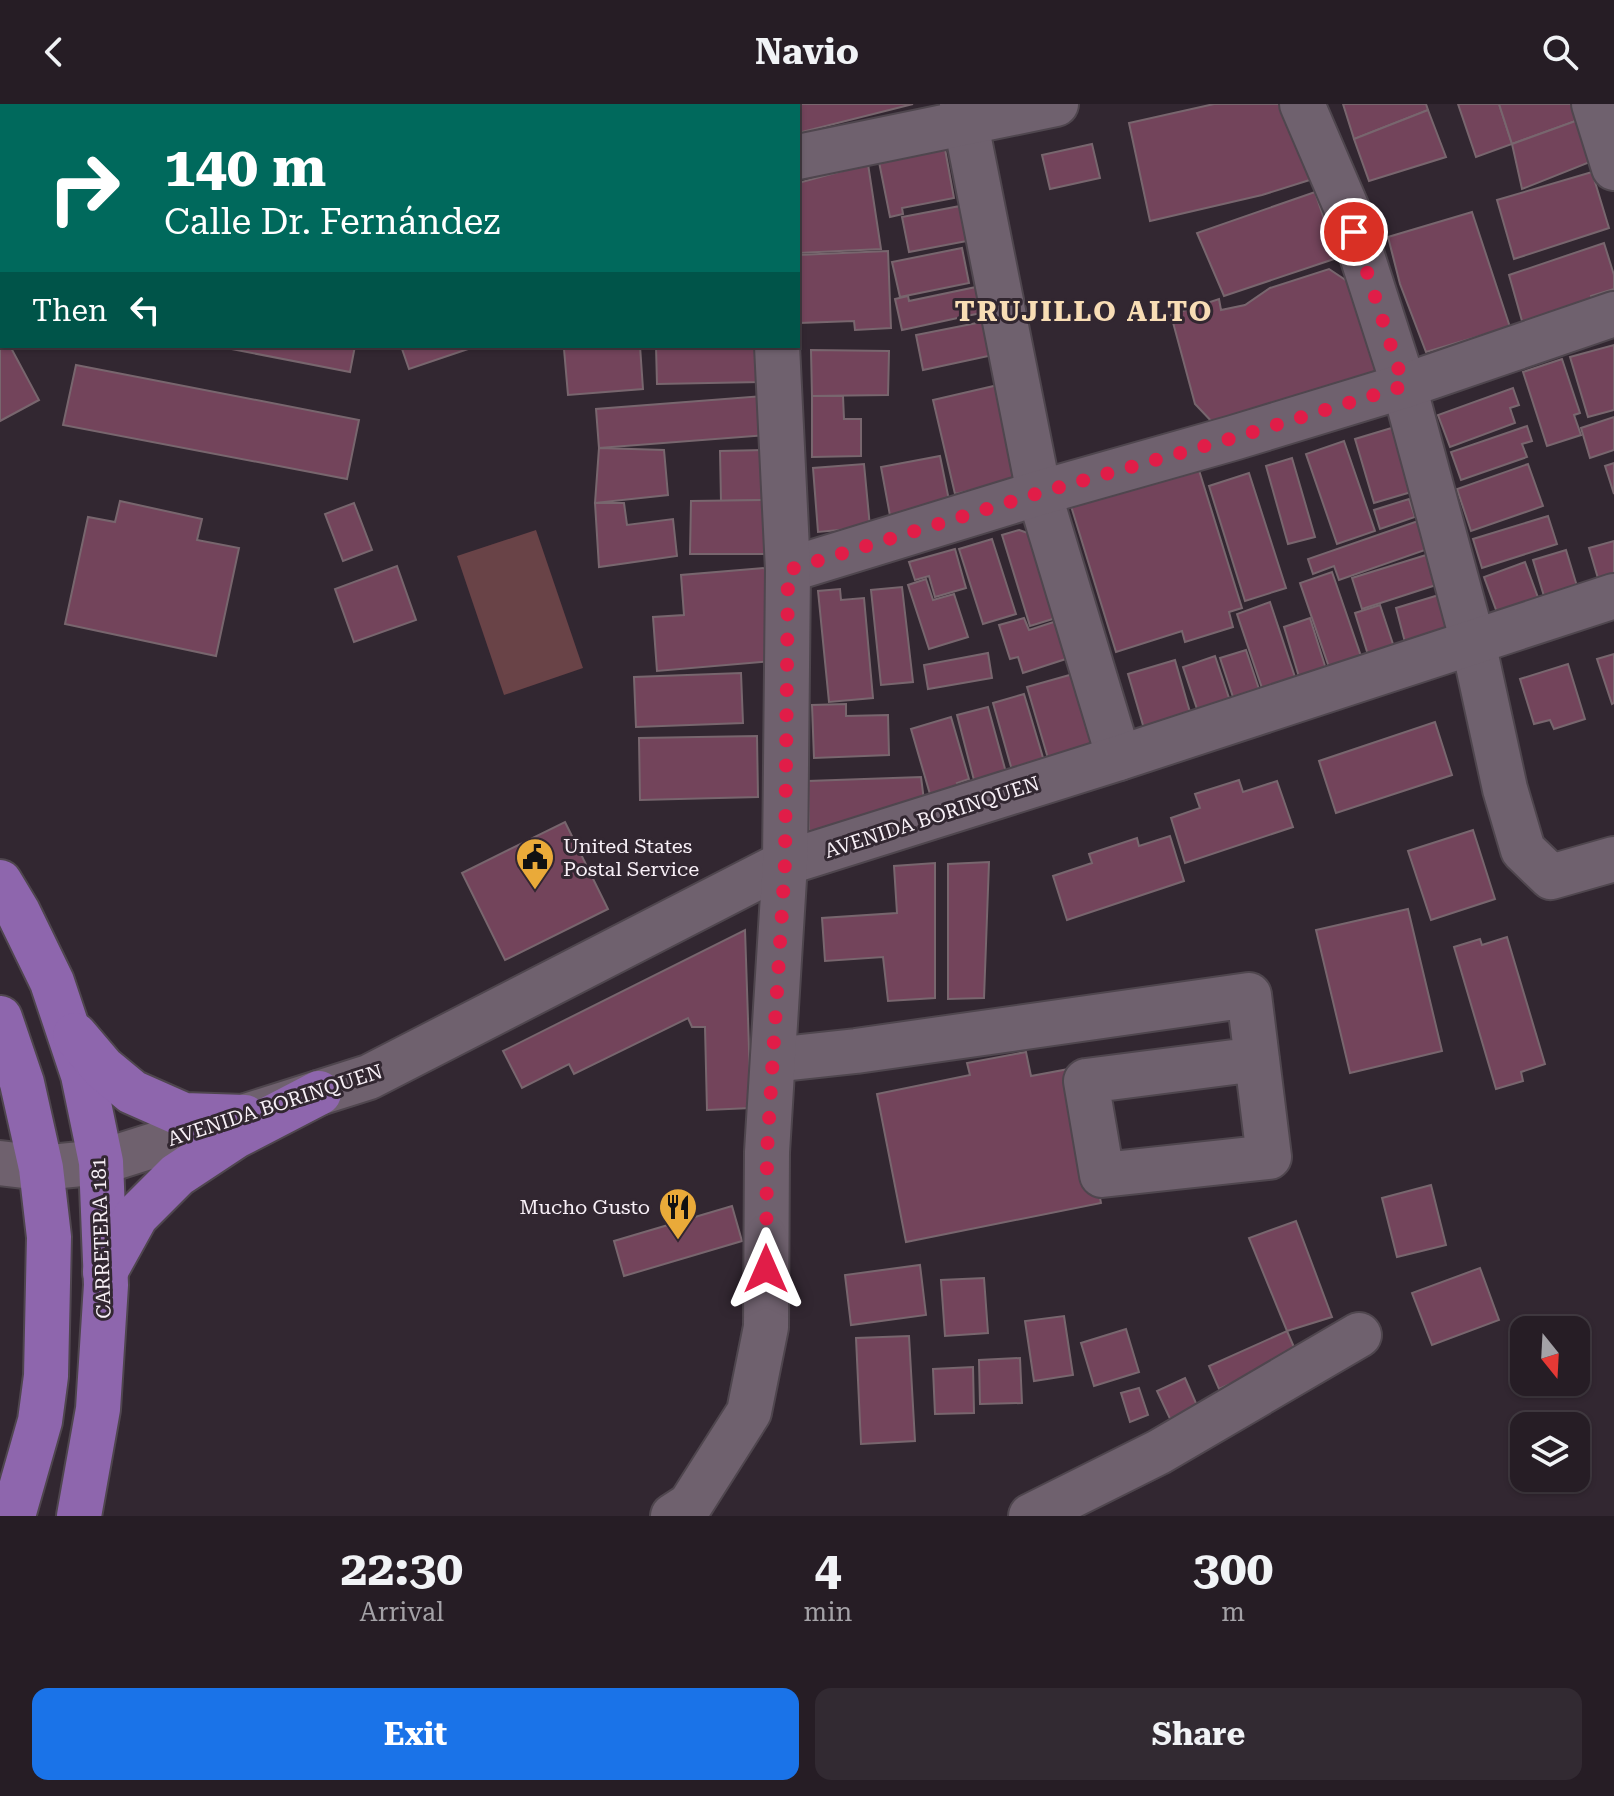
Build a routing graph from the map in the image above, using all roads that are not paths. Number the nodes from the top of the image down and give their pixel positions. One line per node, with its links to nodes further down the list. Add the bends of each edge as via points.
1 (1056, 104): 4 (street)
2 (1302, 104): 9 (street, via 1347,209)
3 (1594, 104): 6 (street)
4 (964, 113): 5 (street); 10 (street)
5 (800, 156)
6 (1614, 168)
7 (1614, 314): 9 (street)
8 (777, 348): 11 (street)
9 (1404, 386): 10 (street); 13 (street)
10 (1039, 493): 11 (street); 14 (street)
11 (788, 570): 16 (street)
12 (1614, 596): 13 (street, AVENIDA BORINQUEN)
13 (1473, 642): 14 (street, AVENIDA BORINQUEN); 15 (street, via 1523,850 1551,877)
14 (1119, 758): 16 (street, AVENIDA BORINQUEN)
15 (1614, 859)
16 (785, 863): 21 (street); 22 (street, AVENIDA BORINQUEN, via 369,1077)
17 (0, 882): 19 (main road, CARRETERA 181, via 52,982)
18 (0, 1018): 25 (main road, via 22,1083)
19 (66, 1024): 23 (main road, via 103,1068 132,1092 184,1115); 24 (main road, CARRETERA 181)
20 (1257, 1059): 21 (street, via 1249,995)
21 (773, 1060): 28 (street, via 766,1327 749,1412)
22 (319, 1093): 23 (street, AVENIDA BORINQUEN); 26 (main road, via 236,1136 177,1175 136,1216)
23 (245, 1117): 24 (street, AVENIDA BORINQUEN)
24 (101, 1162): 25 (street, AVENIDA BORINQUEN); 26 (main road, CARRETERA 181)
25 (20, 1166): 29 (main road, via 49,1237 46,1376 40,1421)
26 (105, 1272): 30 (main road, CARRETERA 181, via 98,1409)
27 (1359, 1335): 31 (street, via 1159,1452)
28 (689, 1512)
29 (13, 1516)
30 (79, 1516)
31 (1031, 1516)

